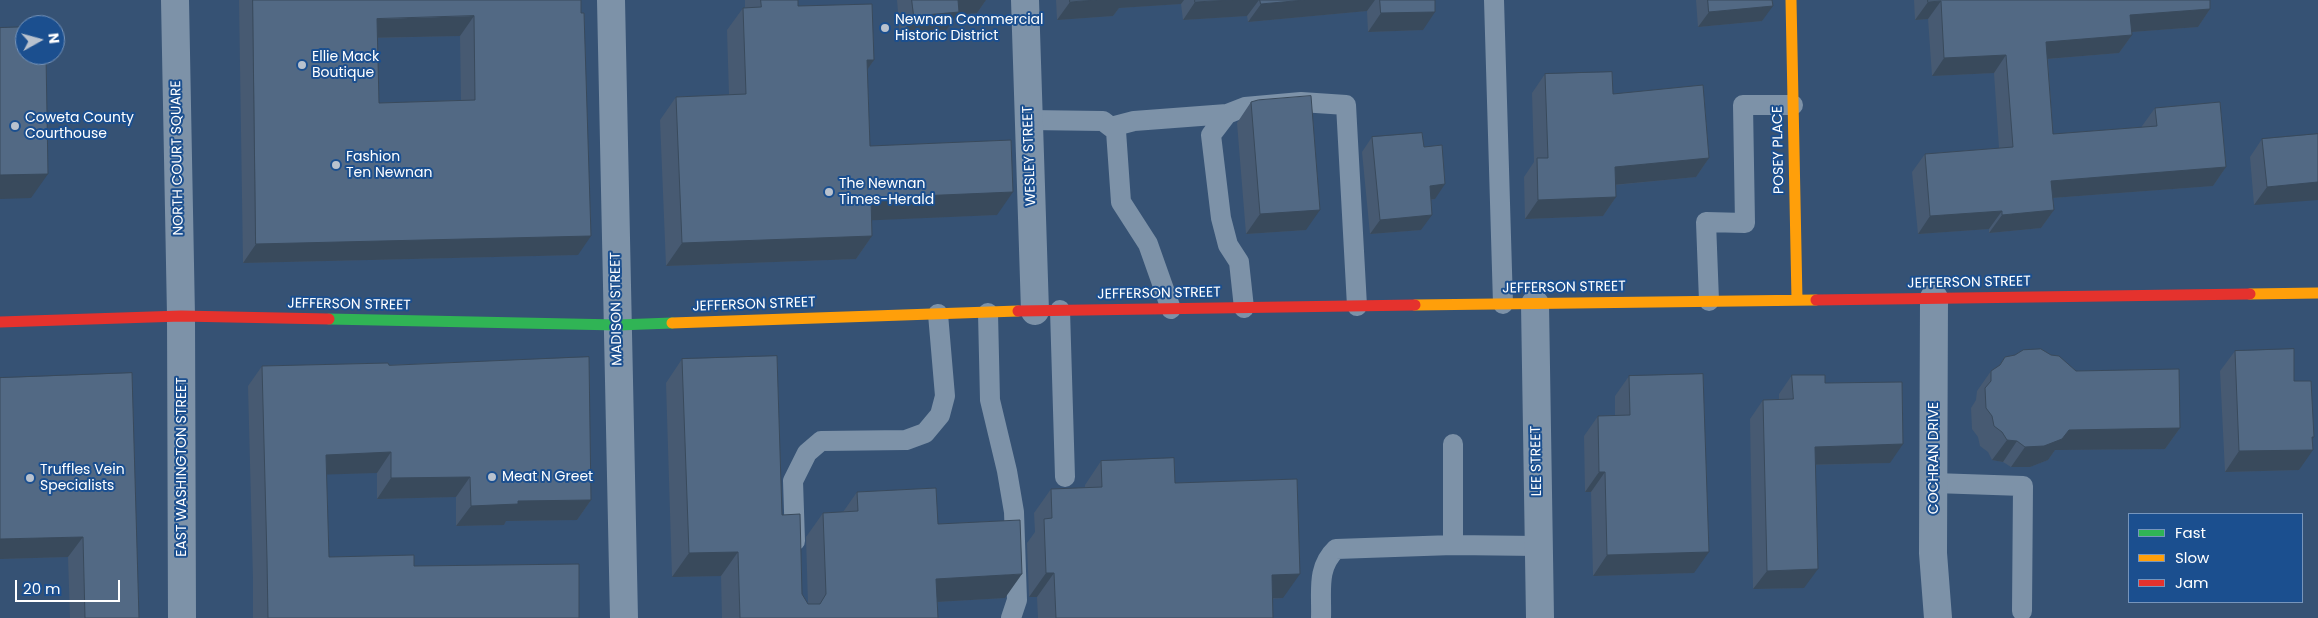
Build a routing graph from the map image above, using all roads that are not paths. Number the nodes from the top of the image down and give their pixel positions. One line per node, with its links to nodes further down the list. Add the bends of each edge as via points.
1 (175, 0): 22 (street, NORTH COURT SQUARE)
2 (611, 0): 24 (street, MADISON STREET)
3 (1025, 0): 8 (street, WESLEY STREET)
4 (1494, 0): 14 (lane)
5 (1791, 0): 6 (main road, POSEY PLACE)
6 (1793, 105): 12 (main road, POSEY PLACE); 13 (lane, via 1743,105 1745,223 1706,222)
7 (1227, 114): 9 (lane, via 1134,120); 16 (lane, via 1245,107 1301,102 1346,105); 17 (lane, via 1211,135 1221,218 1228,245 1239,262)
8 (1028, 120): 9 (lane, via 1103,121); 19 (street, WESLEY STREET)
9 (1111, 127): 18 (lane, via 1116,131 1121,202 1148,244)
10 (2318, 293): 11 (main road, JEFFERSON STREET)
11 (1934, 298): 12 (main road, JEFFERSON STREET); 27 (street, COCHRAN DRIVE)
12 (1797, 300): 13 (main road, JEFFERSON STREET)
13 (1709, 301): 15 (main road, JEFFERSON STREET)
14 (1503, 304): 15 (main road, JEFFERSON STREET); 16 (main road, JEFFERSON STREET)
15 (1535, 304): 29 (street, LEE STREET)
16 (1357, 306): 17 (main road, JEFFERSON STREET)
17 (1244, 308): 18 (main road, JEFFERSON STREET)
18 (1171, 309): 19 (main road, JEFFERSON STREET)
19 (1047, 311): 20 (main road, JEFFERSON STREET); 26 (lane)
20 (988, 313): 21 (main road, JEFFERSON STREET); 34 (lane, via 990,400 1014,512 1017,600)
21 (938, 314): 24 (main road, JEFFERSON STREET); 30 (lane, via 945,396 940,415 925,433 906,440 821,441 808,453 793,481)
22 (181, 316): 23 (main road, JEFFERSON STREET); 24 (main road, JEFFERSON STREET); 32 (street, EAST WASHINGTON STREET)
23 (0, 322)
24 (618, 325): 33 (street, MADISON STREET)
25 (1453, 444): 28 (lane)
26 (1065, 477)
27 (1934, 483): 31 (lane, via 2023,486); 37 (street, COCHRAN DRIVE, via 1933,553)
28 (1453, 545): 29 (lane); 35 (lane, via 1336,549 1327,558 1322,572)
29 (1538, 546): 36 (street, LEE STREET)
30 (795, 559)
31 (2022, 611)
32 (182, 618)
33 (624, 618)
34 (1011, 618)
35 (1321, 618)
36 (1540, 618)
37 (1938, 618)

